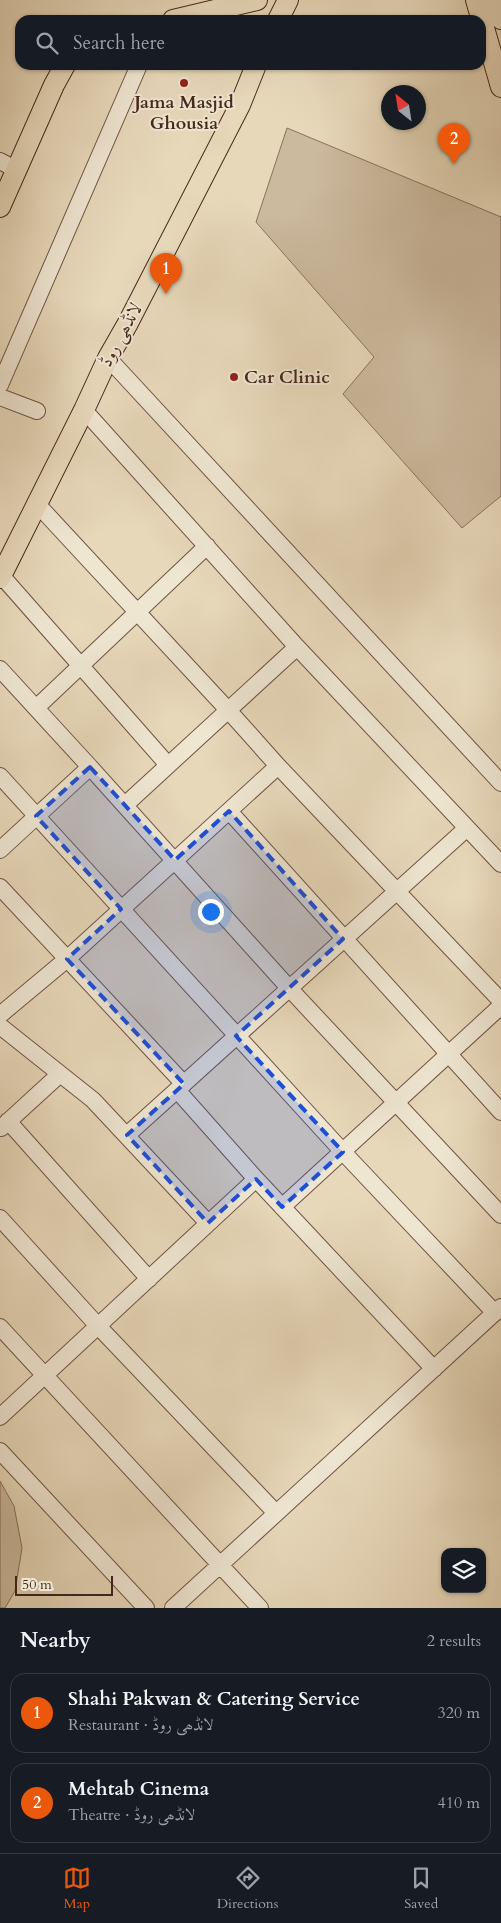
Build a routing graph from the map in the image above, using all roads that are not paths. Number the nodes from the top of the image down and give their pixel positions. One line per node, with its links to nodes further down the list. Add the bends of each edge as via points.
1 (257, 0): 5 (main road)
2 (288, 0): 6 (main road)
3 (476, 0): 7 (main road)
4 (496, 0): 8 (main road)
5 (203, 15)
6 (280, 15)
7 (480, 15)
8 (501, 19)
9 (486, 35): 13 (main road)
10 (62, 70): 14 (main road)
11 (137, 70): 17 (street)
12 (254, 70): 16 (main road, لانڈھی روڈ, via 240,104)
13 (501, 87)
14 (8, 166): 15 (main road)
15 (0, 207)
16 (108, 358): 19 (main road, لانڈھی روڈ); 34 (street)
17 (0, 385)
18 (0, 397): 20 (street)
19 (84, 410): 21 (main road, لانڈھی روڈ); 22 (street)
20 (37, 411)
21 (37, 504): 23 (main road, لانڈھی روڈ); 24 (street)
22 (207, 546): 24 (street); 25 (street)
23 (0, 576): 26 (street)
24 (137, 612): 26 (street); 29 (street)
25 (297, 647): 29 (street); 38 (street)
26 (80, 665): 28 (street); 30 (street)
27 (0, 669): 28 (street)
28 (36, 708): 32 (street)
29 (228, 710): 30 (street); 31 (street)
30 (168, 765): 35 (street)
31 (278, 766): 36 (street); 43 (street)
32 (90, 767): 35 (street); 37 (street)
33 (0, 776): 37 (street)
34 (501, 783)
35 (124, 805): 40 (street)
36 (228, 811): 40 (street); 45 (street)
37 (36, 816): 39 (street); 44 (street)
38 (467, 828): 41 (street); 43 (street)
39 (0, 850)
40 (175, 860): 44 (street); 47 (street)
41 (501, 864)
42 (0, 887): 46 (street)
43 (397, 890): 45 (street); 48 (street)
44 (121, 909): 46 (street); 52 (street)
45 (343, 939): 47 (street); 53 (street)
46 (67, 959): 50 (street); 55 (street)
47 (289, 988): 52 (street); 56 (street)
48 (501, 1001)
49 (501, 1006): 53 (street)
50 (0, 1015)
51 (0, 1026): 54 (street)
52 (236, 1036): 55 (street); 60 (street)
53 (447, 1054): 56 (street); 57 (street)
54 (60, 1074): 58 (street); 59 (street, via 93,1100)
55 (180, 1087): 59 (street); 61 (street)
56 (395, 1102): 60 (street); 63 (street)
57 (501, 1112)
58 (4, 1125): 66 (street)
59 (127, 1135): 65 (street)
60 (343, 1152): 62 (street); 67 (street)
61 (256, 1179): 62 (street); 65 (street)
62 (282, 1207): 70 (street)
63 (501, 1215)
64 (0, 1218): 68 (street)
65 (208, 1224): 66 (street)
66 (149, 1278): 68 (street)
67 (498, 1310): 70 (street)
68 (98, 1326): 71 (street); 74 (street)
69 (0, 1327): 71 (street)
70 (434, 1369): 74 (street)
71 (44, 1375): 72 (street); 75 (street)
72 (0, 1417)
73 (0, 1451): 77 (street)
74 (276, 1513): 75 (street)
75 (221, 1564): 76 (street); 78 (street)
76 (252, 1605)
77 (146, 1608)
78 (173, 1608)

